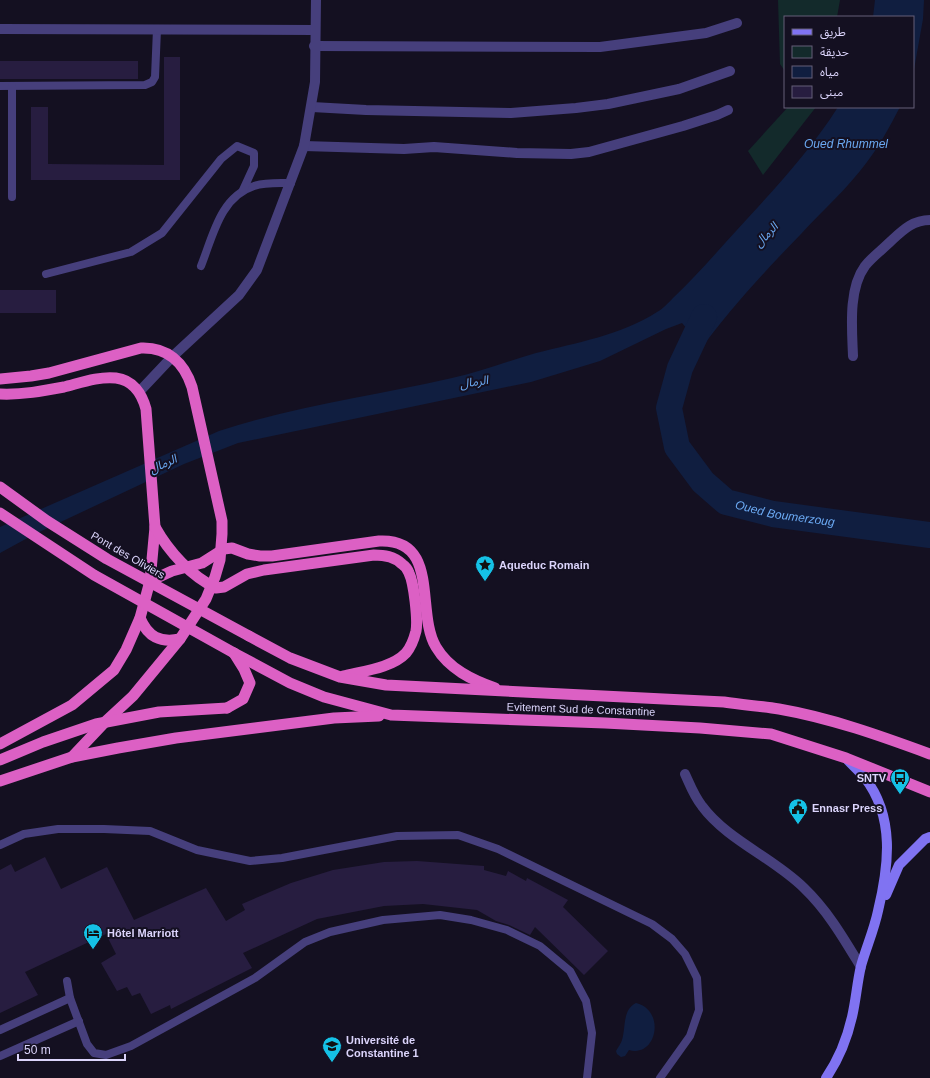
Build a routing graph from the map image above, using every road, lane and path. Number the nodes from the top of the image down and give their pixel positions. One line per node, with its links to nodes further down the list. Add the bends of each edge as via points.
1 (316, 0): 5 (street)
2 (737, 23): 6 (street, via 706,33 600,47)
3 (0, 29): 4 (street)
4 (157, 29): 5 (street); 9 (lane, via 155,77 152,82 145,85)
5 (315, 30): 6 (street)
6 (314, 46): 10 (street, via 315,82)
7 (730, 71): 10 (street, via 679,89 614,102 511,114)
8 (0, 86): 9 (lane)
9 (12, 86): 15 (lane)
10 (312, 107): 12 (street)
11 (728, 110): 12 (street, via 689,124 589,152 571,154 434,147 404,149)
12 (304, 146): 13 (street)
13 (291, 183): 14 (lane, via 266,184); 19 (street, via 256,270 239,295)
14 (243, 190): 17 (lane, via 226,206 220,216); 18 (lane, via 254,166 254,153 237,146 220,159 162,233 131,252)
15 (12, 197)
16 (930, 220): 20 (street, via 910,224 864,266 856,284 852,318)
17 (201, 266)
18 (46, 274)
19 (172, 356): 21 (highway, via 161,350 141,348 49,373); 22 (street); 27 (highway, via 188,375 192,387 220,508)
20 (853, 356)
21 (0, 379)
22 (139, 392): 23 (highway, via 129,383 116,378 103,378 37,392); 26 (highway, via 146,409)
23 (0, 394)
24 (0, 487): 32 (highway, Pont des Oliviers, bridge, via 106,559)
25 (0, 514): 34 (highway, bridge, via 94,575)
26 (155, 528): 28 (highway, via 169,549); 29 (highway)
27 (221, 550): 28 (highway, via 209,560); 30 (highway); 36 (highway, via 232,548 248,554 272,556 379,541 401,543 410,549 421,568 429,628 435,646 457,670 470,678)
28 (188, 567): 29 (highway); 30 (highway)
29 (150, 581): 31 (highway)
30 (212, 586): 33 (highway); 35 (highway, via 224,587 248,574 264,570 374,555 394,558 403,564 412,583 416,620 411,646 402,657 391,664)
31 (140, 618): 33 (highway, via 143,626 156,637 164,640); 38 (highway, via 114,670 97,686 72,705)
32 (249, 636): 35 (highway, Evitement Sud de Constantine, via 290,658)
33 (180, 639): 40 (highway, via 133,696)
34 (234, 653): 37 (highway, Evitement Sud de Constantine, via 290,683 324,697); 42 (highway, bridge, via 250,683 243,699 227,708 159,712 96,724)
35 (340, 677): 36 (highway, Evitement Sud de Constantine, via 386,685)
36 (507, 692): 39 (highway, Evitement Sud de Constantine, via 724,702 780,709 880,735)
37 (391, 715): 40 (highway, via 334,718 184,737); 41 (highway, Evitement Sud de Constantine, via 606,723 771,734)
38 (0, 744)
39 (930, 754)
40 (72, 757): 44 (highway)
41 (846, 758): 45 (highway, Evitement Sud de Constantine); 48 (main road, via 865,778 877,800 885,823 888,847)
42 (0, 760)
43 (685, 774): 49 (street, via 701,806 713,820 789,874 818,902)
44 (0, 781)
45 (930, 792)
46 (930, 837): 48 (main road, via 899,864)
47 (0, 845): 56 (lane, via 24,834 58,829 104,829 150,831 196,850 250,861 282,858 397,836 458,835 492,846 652,924 672,939 685,954 697,978 699,1010 690,1036)
48 (878, 912): 49 (main road)
49 (861, 967): 57 (main road, via 846,1040)
50 (67, 981): 51 (lane)
51 (70, 998): 52 (lane); 53 (lane)
52 (79, 1021): 54 (lane); 55 (lane, via 87,1044 94,1053 106,1055 131,1046 255,978 305,942 330,932 383,920 440,915 507,930 540,946 570,971 586,1000 592,1033)
53 (0, 1030)
54 (0, 1056)
55 (587, 1078)
56 (660, 1078)
57 (826, 1078)

